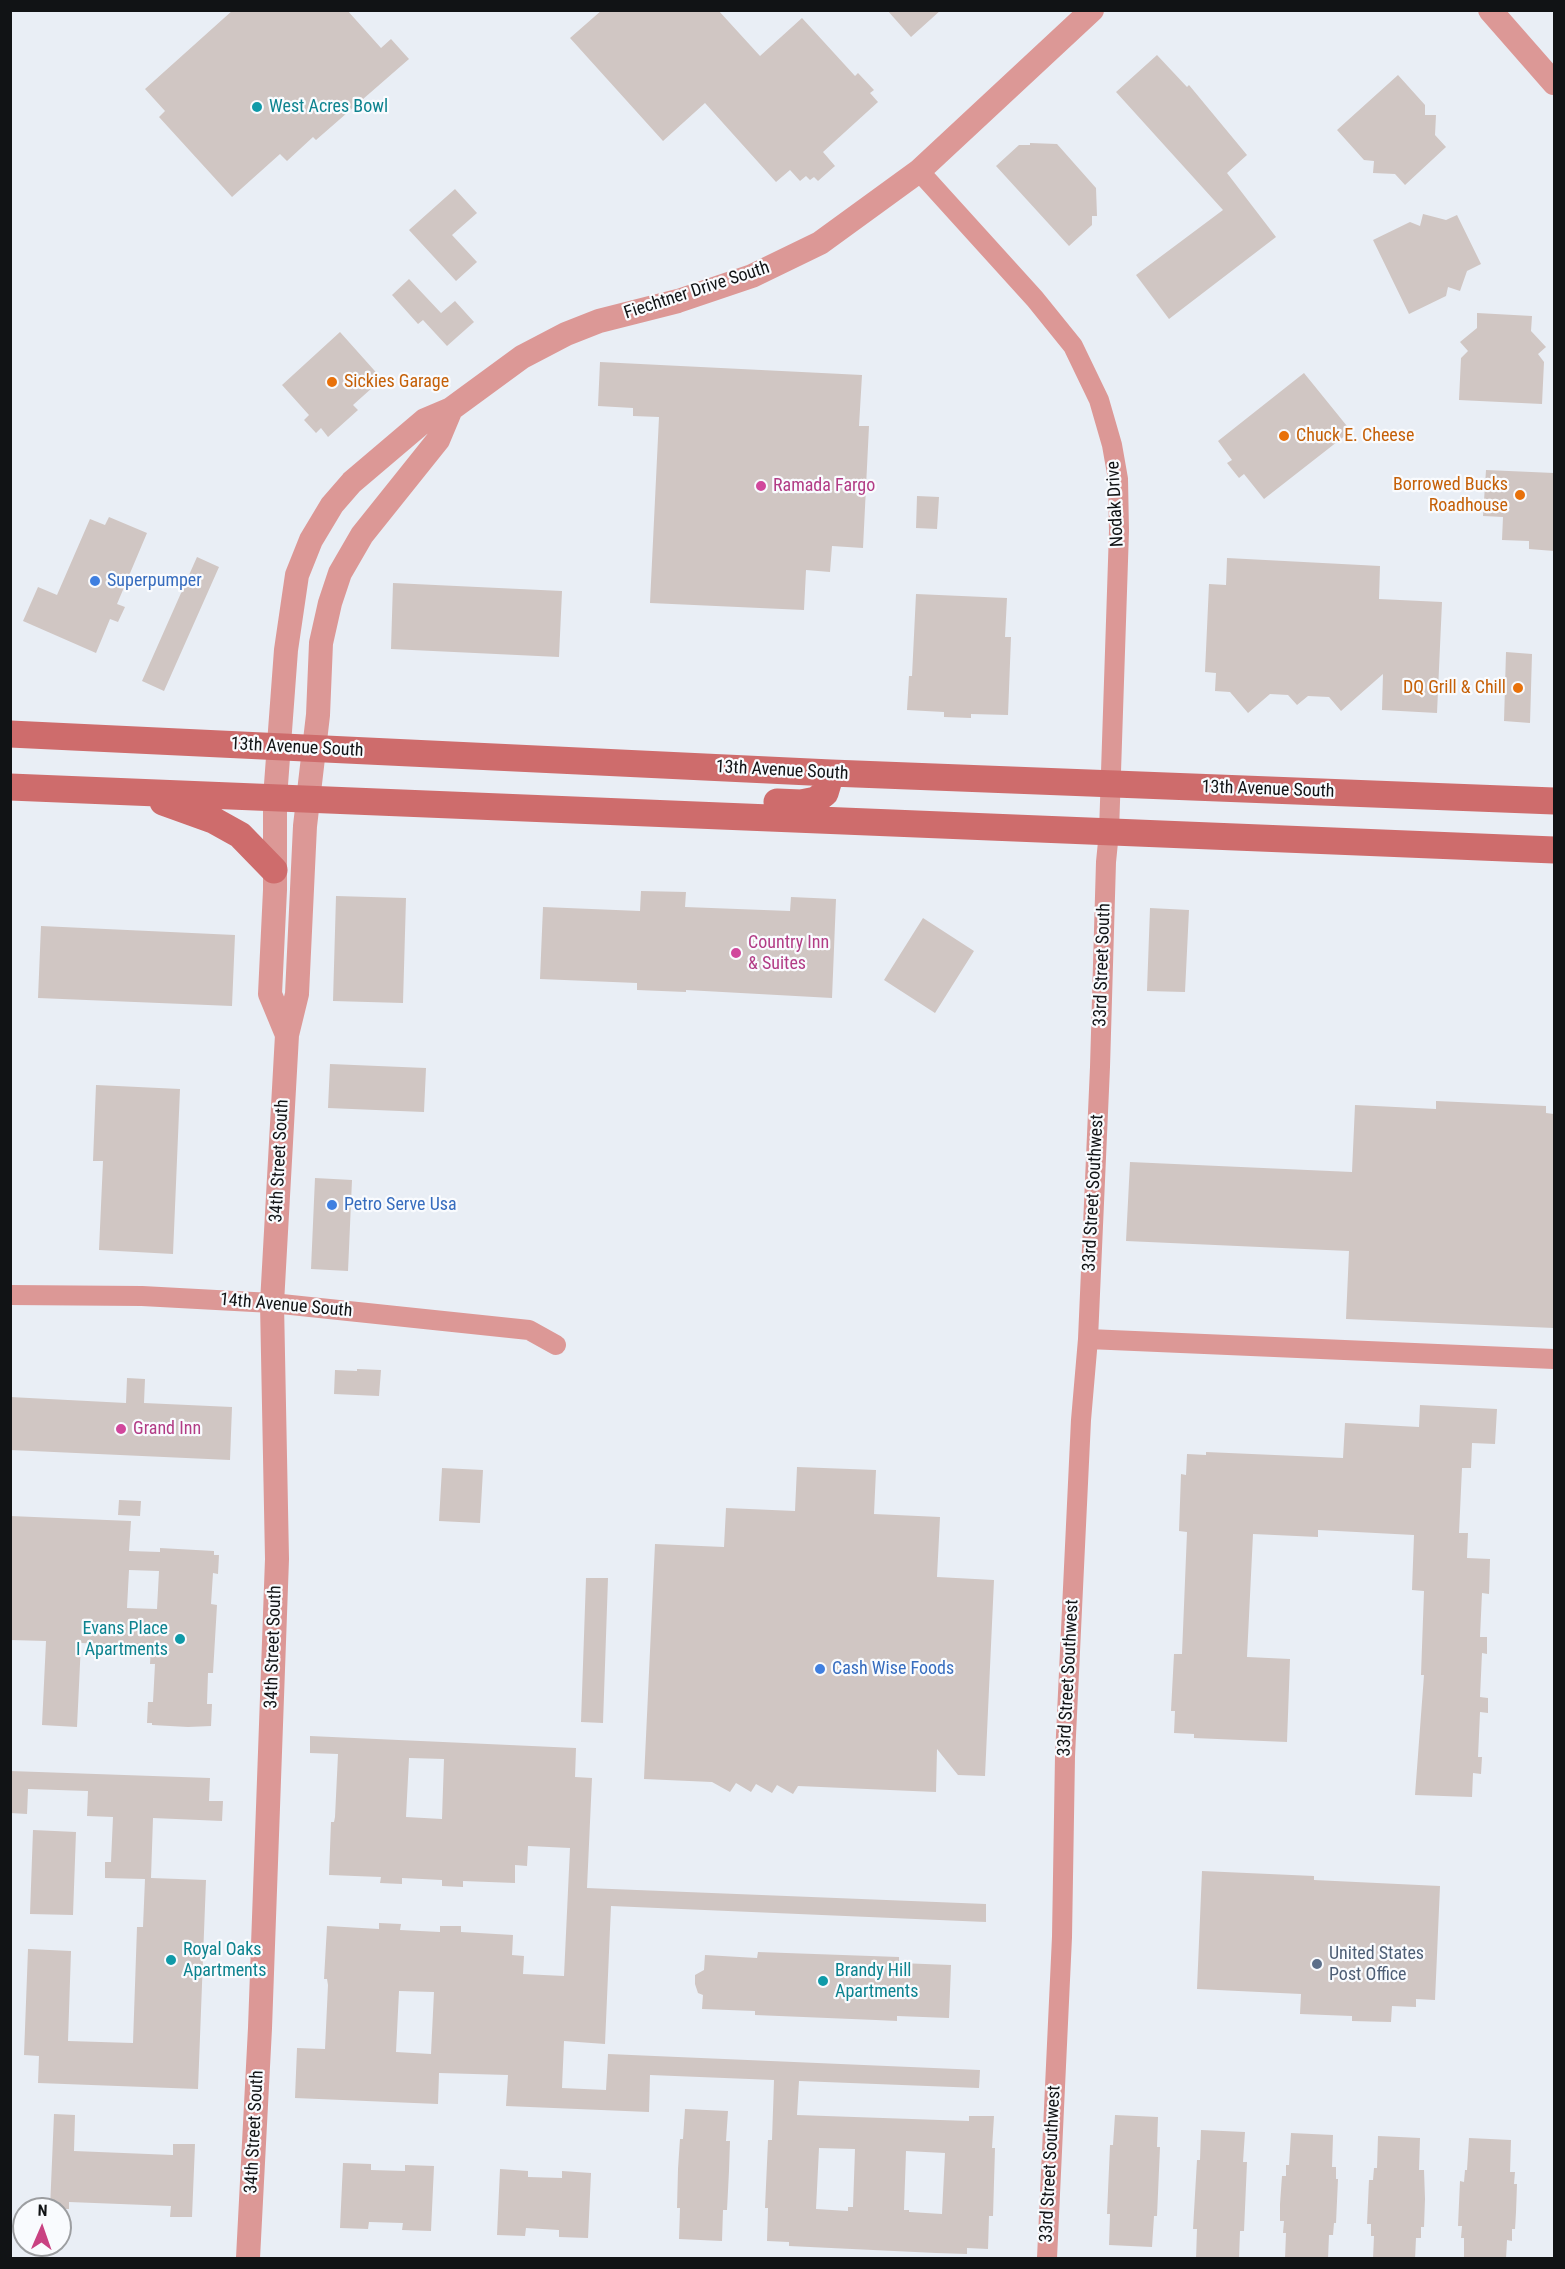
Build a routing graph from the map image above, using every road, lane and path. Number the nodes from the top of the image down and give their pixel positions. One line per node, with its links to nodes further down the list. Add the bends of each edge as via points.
1 (1092, 10): 4 (street, Fiechtner Drive South)
2 (1490, 10): 3 (street)
3 (1554, 83)
4 (919, 171): 5 (street, Fiechtner Drive South, via 820,243 752,276 566,334 522,357); 10 (street, Nodak Drive, via 1073,346 1104,415 1118,479 1119,514)
5 (452, 409): 7 (street, Fiechtner Drive South, via 425,420 352,482 332,505 311,540 297,575 290,614); 8 (street, Fiechtner Drive South, via 438,440 362,535 340,573 321,643)
6 (10, 734): 7 (main road, 13th Avenue South)
7 (278, 747): 8 (main road, 13th Avenue South); 13 (street, Fiechtner Drive South)
8 (314, 748): 9 (main road, 13th Avenue South); 14 (street, Fiechtner Drive South)
9 (831, 773): 10 (main road, 13th Avenue South); 16 (main road, via 825,793 816,800 741,801)
10 (1111, 784): 15 (main road, 13th Avenue South); 17 (street, Nodak Drive)
11 (10, 787): 12 (main road)
12 (133, 792): 13 (main road); 19 (main road, via 213,820 240,835)
13 (275, 798): 14 (main road); 19 (street, 34th Street South)
14 (308, 799): 16 (main road); 20 (street, 34th Street South, via 297,994)
15 (1554, 801)
16 (642, 813): 17 (main road)
17 (1109, 832): 18 (main road); 21 (street, 33rd Street South)
18 (1554, 850)
19 (274, 870): 20 (street, 34th Street South, via 270,994)
20 (287, 1035): 23 (street, 34th Street South)
21 (1098, 1098): 24 (street, 33rd Street Southwest)
22 (10, 1295): 23 (street, 14th Avenue South, via 142,1296)
23 (272, 1303): 25 (street, 14th Avenue South, via 529,1330); 27 (street, 34th Street South, via 277,1559)
24 (1088, 1339): 26 (street); 28 (street, 33rd Street Southwest, via 1065,1756 1062,1937)
25 (556, 1345)
26 (1554, 1359)
27 (248, 2259)
28 (1047, 2259)

